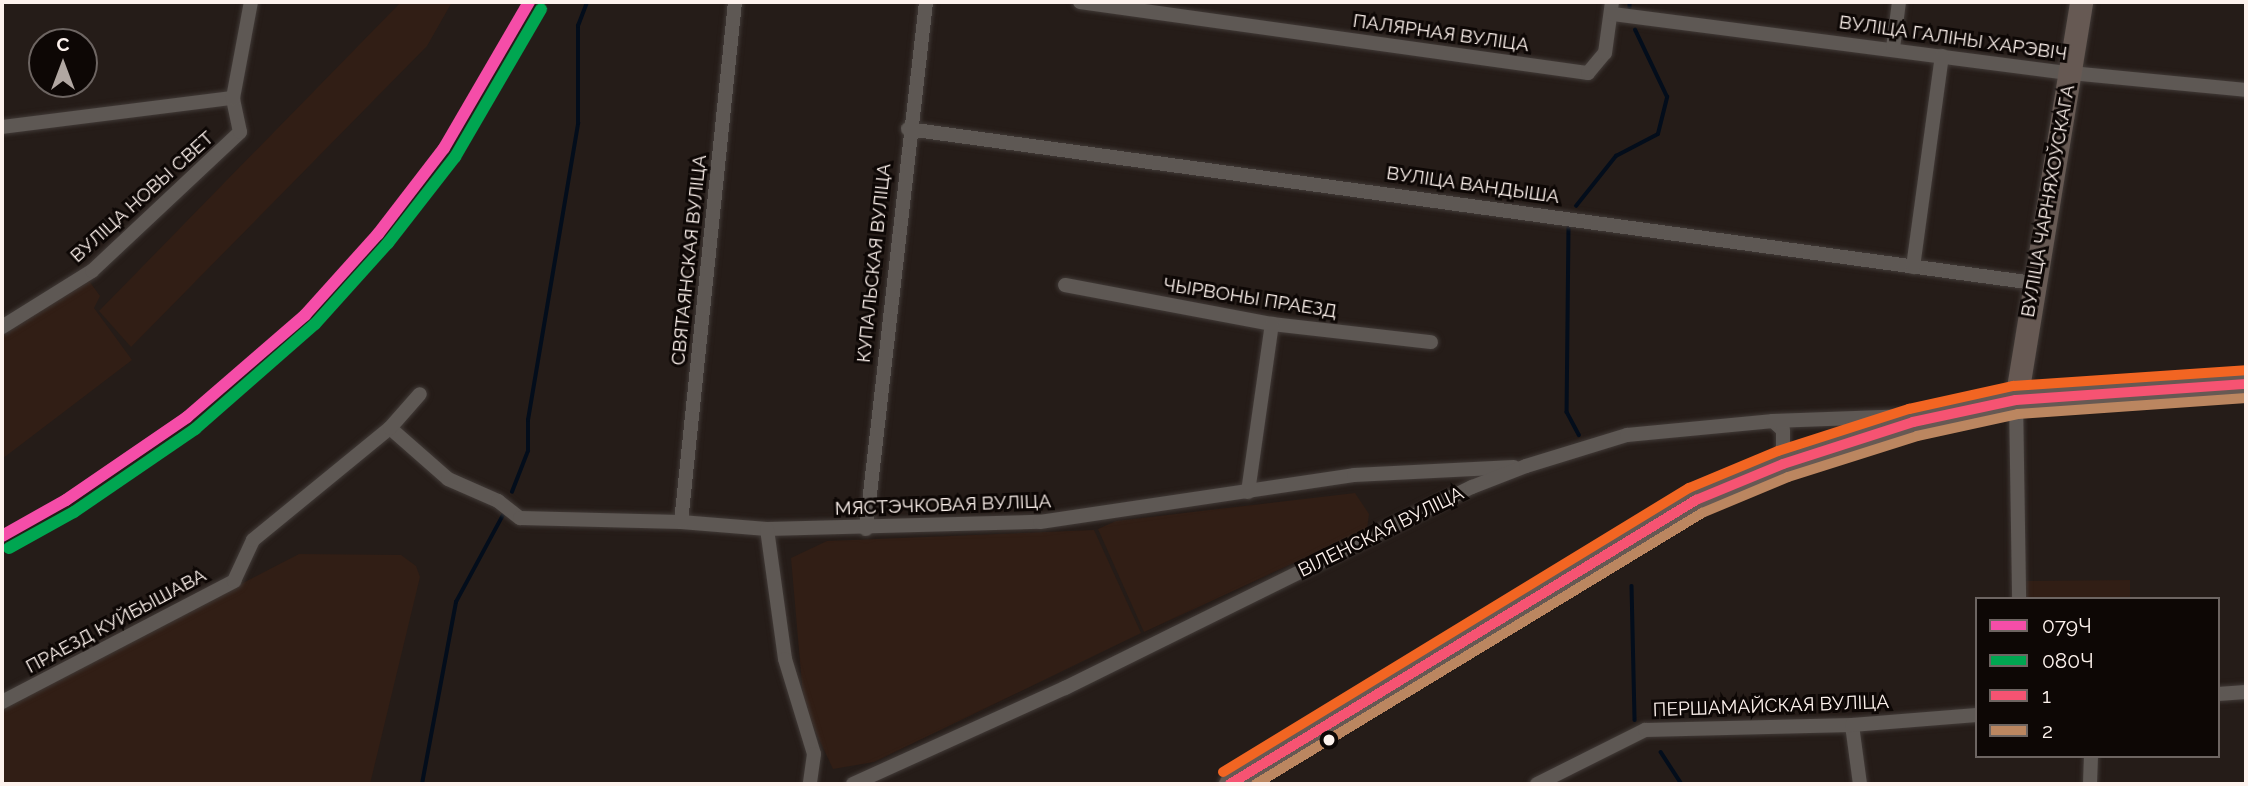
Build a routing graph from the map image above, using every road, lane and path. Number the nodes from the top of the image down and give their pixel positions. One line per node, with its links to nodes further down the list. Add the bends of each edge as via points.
1 (251, 2): 12 (street, ВУЛІЦА НОВЫ СВЕТ)
2 (735, 2): 32 (street, СВЯТАЯНСКАЯ ВУЛІЦА)
3 (926, 2): 14 (street, КУПАЛЬСКАЯ ВУЛІЦА)
4 (1080, 2): 7 (street, ПАЛЯРНАЯ ВУЛІЦА, via 1588,73 1605,53)
5 (1899, 2): 8 (street)
6 (2081, 2): 10 (main road, ВУЛІЦА ЧАРНЯХОЎСКАГА)
7 (1613, 8): 8 (street, ВУЛІЦА ГАЛІНЫ ХАРЭВІЧ)
8 (1893, 48): 9 (street, ВУЛІЦА ГАЛІНЫ ХАРЭВІЧ)
9 (1942, 56): 10 (street, ВУЛІЦА ГАЛІНЫ ХАРЭВІЧ); 15 (street)
10 (2070, 73): 11 (street, ВУЛІЦА ГАЛІНЫ ХАРЭВІЧ); 16 (main road, ВУЛІЦА ЧАРНЯХОЎСКАГА)
11 (2246, 90)
12 (233, 98): 13 (street, ВУЛІЦА НОВЫ СВЕТ); 19 (street, ВУЛІЦА НОВЫ СВЕТ, via 240,132 200,173 92,271)
13 (2, 127)
14 (908, 129): 15 (street, ВУЛІЦА ВАНДЫША); 34 (street, КУПАЛЬСКАЯ ВУЛІЦА)
15 (1913, 267): 16 (street, ВУЛІЦА ВАНДЫША)
16 (2033, 283): 23 (main road, ВУЛІЦА ЧАРНЯХОЎСКАГА)
17 (1065, 285): 18 (street, ЧЫРВОНЫ ПРАЕЗД)
18 (1272, 324): 20 (street, ЧЫРВОНЫ ПРАЕЗД); 31 (street)
19 (2, 327)
20 (1431, 342)
21 (2246, 384): 23 (main road, ВІЛЕНСКАЯ ВУЛІЦА)
22 (420, 394): 26 (street, ПРАЕЗД КУЙБЫШАВА)
23 (2016, 400): 24 (main road, ВІЛЕНСКАЯ ВУЛІЦА); 35 (street)
24 (1947, 415): 25 (street, ВІЛЕНСКАЯ ВУЛІЦА); 27 (main road, ВІЛЕНСКАЯ ВУЛІЦА)
25 (1773, 421): 27 (street, via 1783,430); 28 (street, ВІЛЕНСКАЯ ВУЛІЦА, via 1627,435)
26 (390, 428): 32 (street, МЯСТЭЧКОВАЯ ВУЛІЦА, via 448,479 498,501 520,518); 38 (street, ПРАЕЗД КУЙБЫШАВА, via 253,540 234,581)
27 (1783, 464): 44 (main road, ВІЛЕНСКАЯ ВУЛІЦА, via 1696,499)
28 (1526, 466): 29 (street, МЯСТЭЧКОВАЯ ВУЛІЦА); 30 (street, ВІЛЕНСКАЯ ВУЛІЦА)
29 (1467, 468): 30 (street, via 1473,476); 31 (street, МЯСТЭЧКОВАЯ ВУЛІЦА, via 1354,475)
30 (1472, 487): 43 (street, ВІЛЕНСКАЯ ВУЛІЦА, via 1065,688)
31 (1248, 492): 34 (street, МЯСТЭЧКОВАЯ ВУЛІЦА, via 1041,522)
32 (681, 522): 33 (street, МЯСТЭЧКОВАЯ ВУЛІЦА)
33 (767, 529): 34 (street, МЯСТЭЧКОВАЯ ВУЛІЦА); 42 (street, via 785,659 814,754)
34 (866, 529)
35 (2019, 597)
36 (2246, 692): 37 (street)
37 (2220, 694)
38 (2, 702)
39 (1975, 715): 40 (street, ПЕРШАМАЙСКАЯ ВУЛІЦА)
40 (1852, 725): 45 (street, ПЕРШАМАЙСКАЯ ВУЛІЦА, via 1645,730); 46 (street)
41 (2091, 758): 47 (street)
42 (810, 784)
43 (853, 784)
44 (1230, 784)
45 (1537, 784)
46 (1860, 784)
47 (2090, 784)

